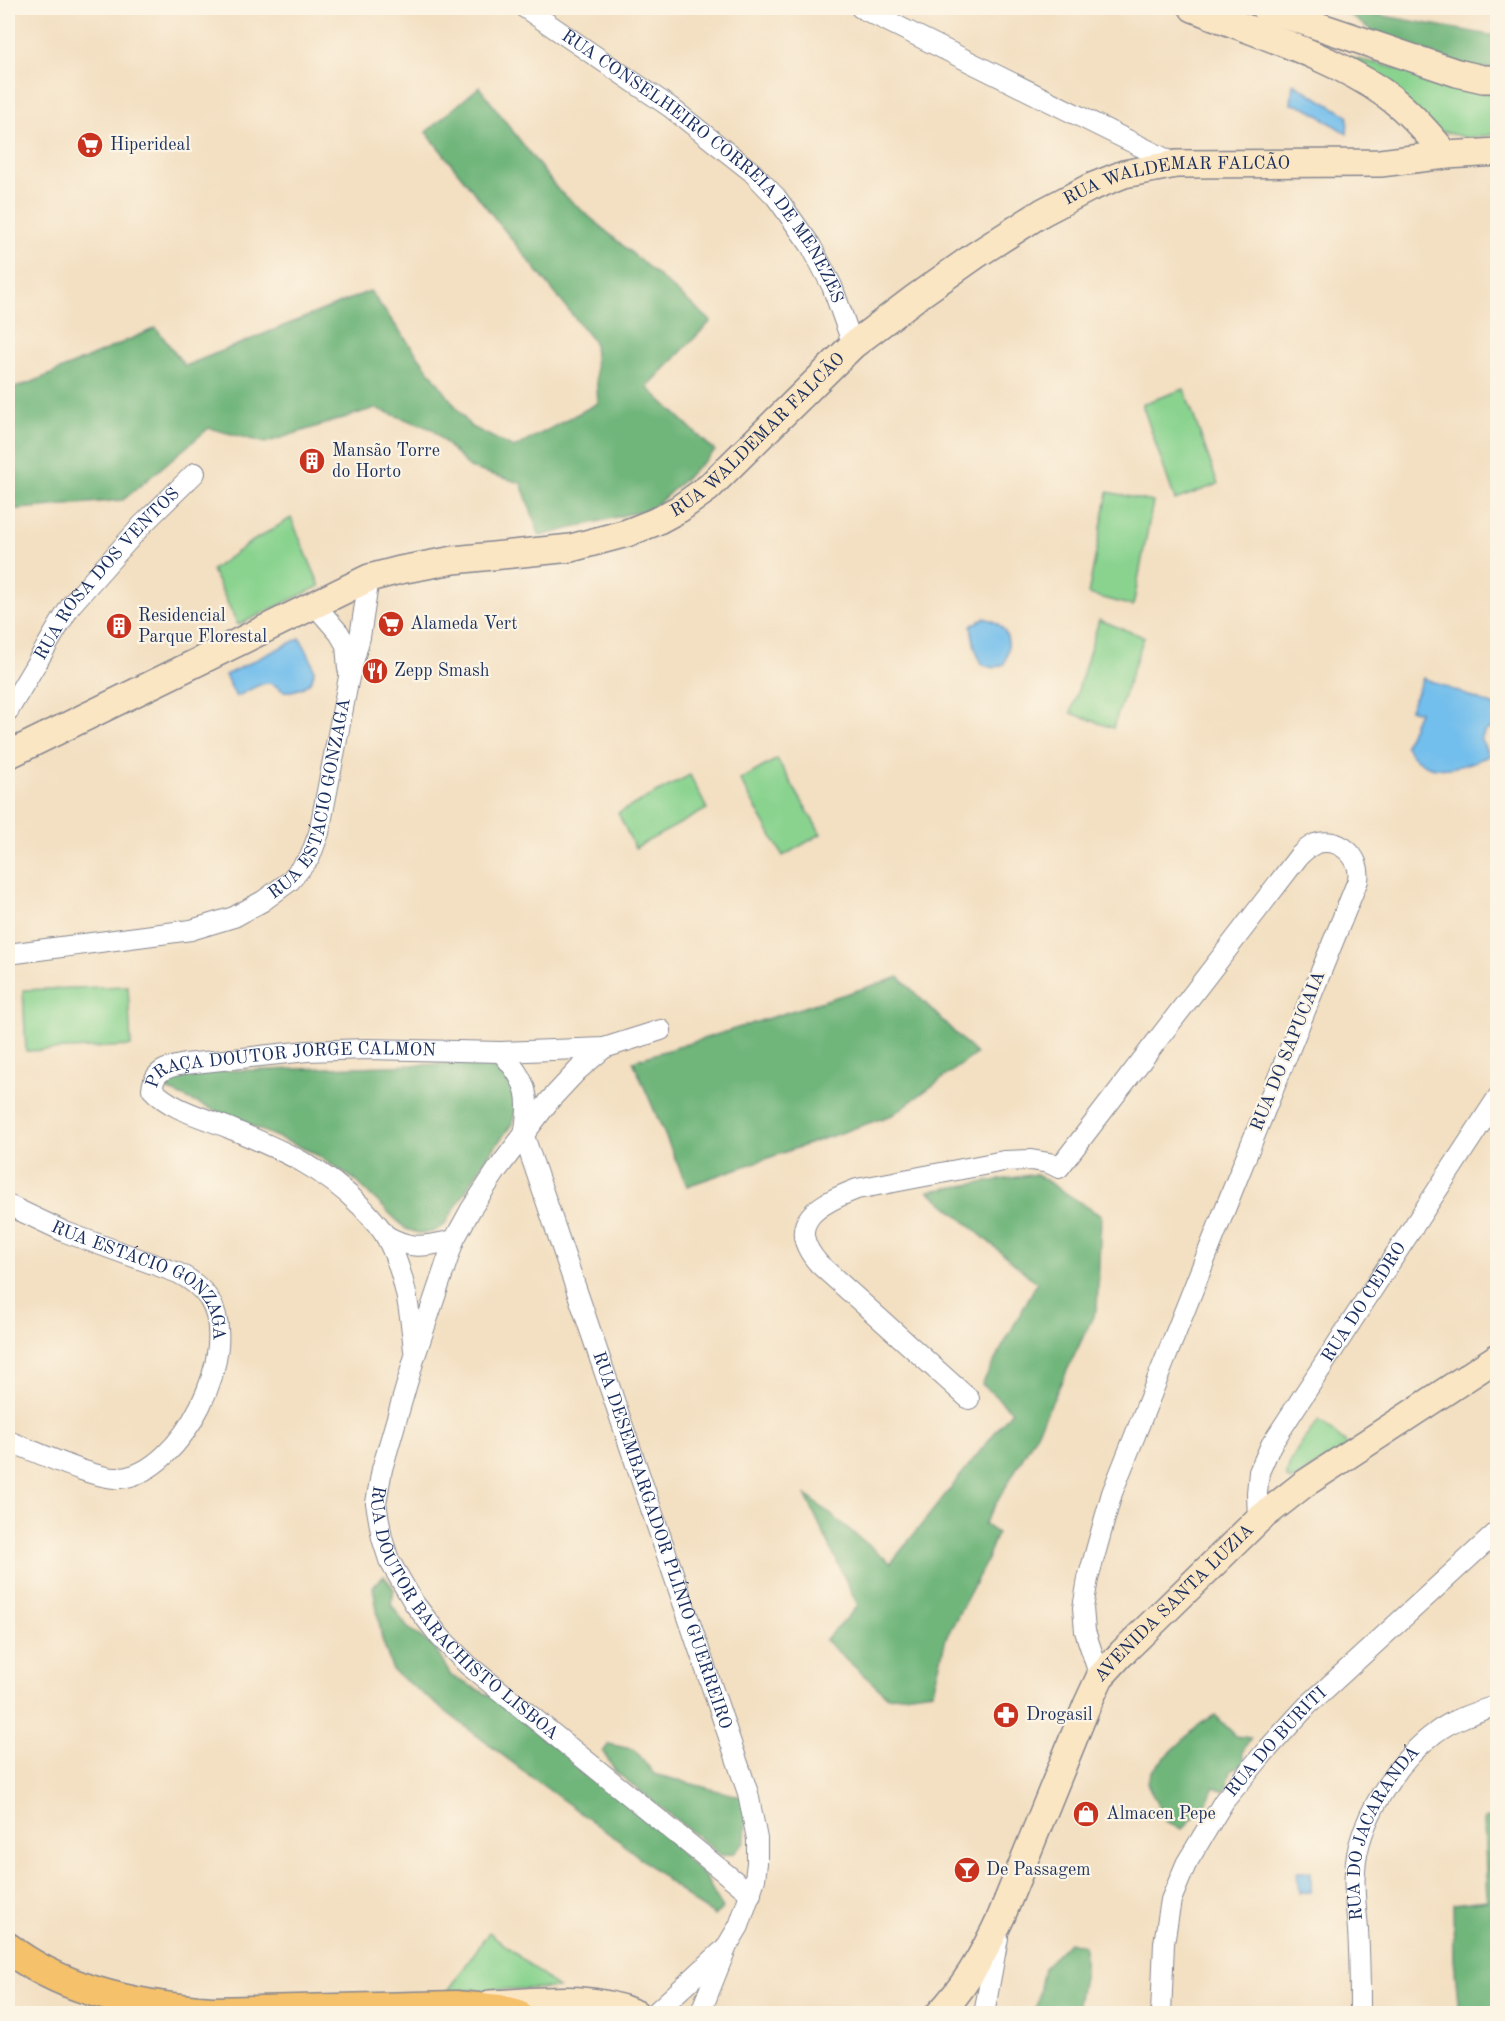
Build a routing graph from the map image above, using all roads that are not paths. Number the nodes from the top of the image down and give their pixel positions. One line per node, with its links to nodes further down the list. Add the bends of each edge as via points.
1 (525, 8): 11 (street, RUA CONSELHEIRO CORREIA DE MENEZES, via 670,107 753,172 811,246 836,296)
2 (861, 8): 10 (street)
3 (1192, 8): 6 (street, via 1291,46)
4 (1264, 8): 5 (street, via 1457,73)
5 (1497, 79)
6 (1363, 81): 8 (street, via 1401,107); 9 (street, via 1397,112 1406,128)
7 (1497, 152): 8 (street, RUA WALDEMAR FALCÃO)
8 (1446, 155): 9 (street, RUA WALDEMAR FALCÃO)
9 (1405, 161): 10 (street, RUA WALDEMAR FALCÃO)
10 (1176, 164): 11 (street, RUA WALDEMAR FALCÃO, via 1124,174 1043,212)
11 (853, 345): 13 (street, RUA WALDEMAR FALCÃO, via 723,474 656,522 571,548 454,560)
12 (195, 473): 16 (street, RUA ROSA DOS VENTOS, via 70,605)
13 (369, 578): 14 (street, RUA WALDEMAR FALCÃO); 15 (street, RUA ESTÁCIO GONZAGA)
14 (314, 604): 15 (street, RUA ESTÁCIO GONZAGA, via 346,645); 17 (street, RUA WALDEMAR FALCÃO)
15 (349, 677): 18 (street, RUA ESTÁCIO GONZAGA, via 319,834 310,857 290,881 234,917 191,930)
16 (8, 711)
17 (8, 755)
18 (8, 954)
19 (661, 1030): 20 (street)
20 (604, 1048): 21 (street, PRAÇA DOUTOR JORGE CALMON); 23 (street, RUA DOUTOR BARACHISTO LISBOA, via 550,1100)
21 (501, 1052): 23 (street, via 526,1088); 25 (street, PRAÇA DOUTOR JORGE CALMON, via 307,1051 184,1064 153,1079 152,1089 168,1102 269,1144 329,1177 371,1216)
22 (1497, 1096): 31 (street, RUA DO CEDRO, via 1270,1445 1259,1472)
23 (524, 1136): 26 (street, RUA DOUTOR BARACHISTO LISBOA, via 497,1170); 35 (street, RUA DESEMBARGADOR PLÍNIO GUERREIRO, via 748,1793 757,1863)
24 (8, 1205): 30 (street, RUA ESTÁCIO GONZAGA, via 65,1232 191,1280 210,1300 219,1342 212,1377 197,1412 171,1451 143,1471 120,1478 95,1474)
25 (385, 1235): 26 (street, via 401,1244 418,1246); 27 (street, PRAÇA DOUTOR JORGE CALMON, via 409,1303)
26 (454, 1240): 27 (street, RUA DOUTOR BARACHISTO LISBOA)
27 (415, 1356): 35 (street, RUA DOUTOR BARACHISTO LISBOA, via 376,1503 389,1560 414,1603 468,1665)
28 (1497, 1357): 31 (street, AVENIDA SANTA LUZIA, via 1304,1484)
29 (969, 1399): 33 (street, RUA DO SAPUCAIA, via 819,1264 808,1252 803,1227 823,1205 857,1189 1004,1161 1031,1160 1059,1168 1299,856 1307,848 1326,842 1352,855 1360,871 1358,880 1112,1493 1083,1608 1085,1631)
30 (8, 1440)
31 (1258, 1520): 33 (street, AVENIDA SANTA LUZIA)
32 (1497, 1531): 46 (street, RUA DO BURITI, via 1307,1706 1224,1801 1186,1864 1171,1900 1164,1943)
33 (1100, 1677): 36 (street, AVENIDA SANTA LUZIA)
34 (1497, 1705): 47 (street, RUA DO JACARANDÁ, via 1436,1732 1390,1780 1371,1814 1359,1844 1354,1872)
35 (751, 1894): 37 (street, RUA DESEMBARGADOR PLÍNIO GUERREIRO)
36 (1001, 1917): 44 (street, AVENIDA SANTA LUZIA, via 986,1951); 45 (street)
37 (727, 1946): 42 (street, RUA DESEMBARGADOR PLÍNIO GUERREIRO); 43 (street, RUA DESEMBARGADOR PLÍNIO GUERREIRO)
38 (8, 1948): 39 (main road, via 50,1974 91,1990 174,2009 212,2012)
39 (456, 2006): 40 (main road); 41 (street, via 574,2000 603,2002)
40 (516, 2013)
41 (636, 2013)
42 (654, 2013)
43 (700, 2013)
44 (939, 2013)
45 (984, 2013)
46 (1161, 2013)
47 (1360, 2013)

